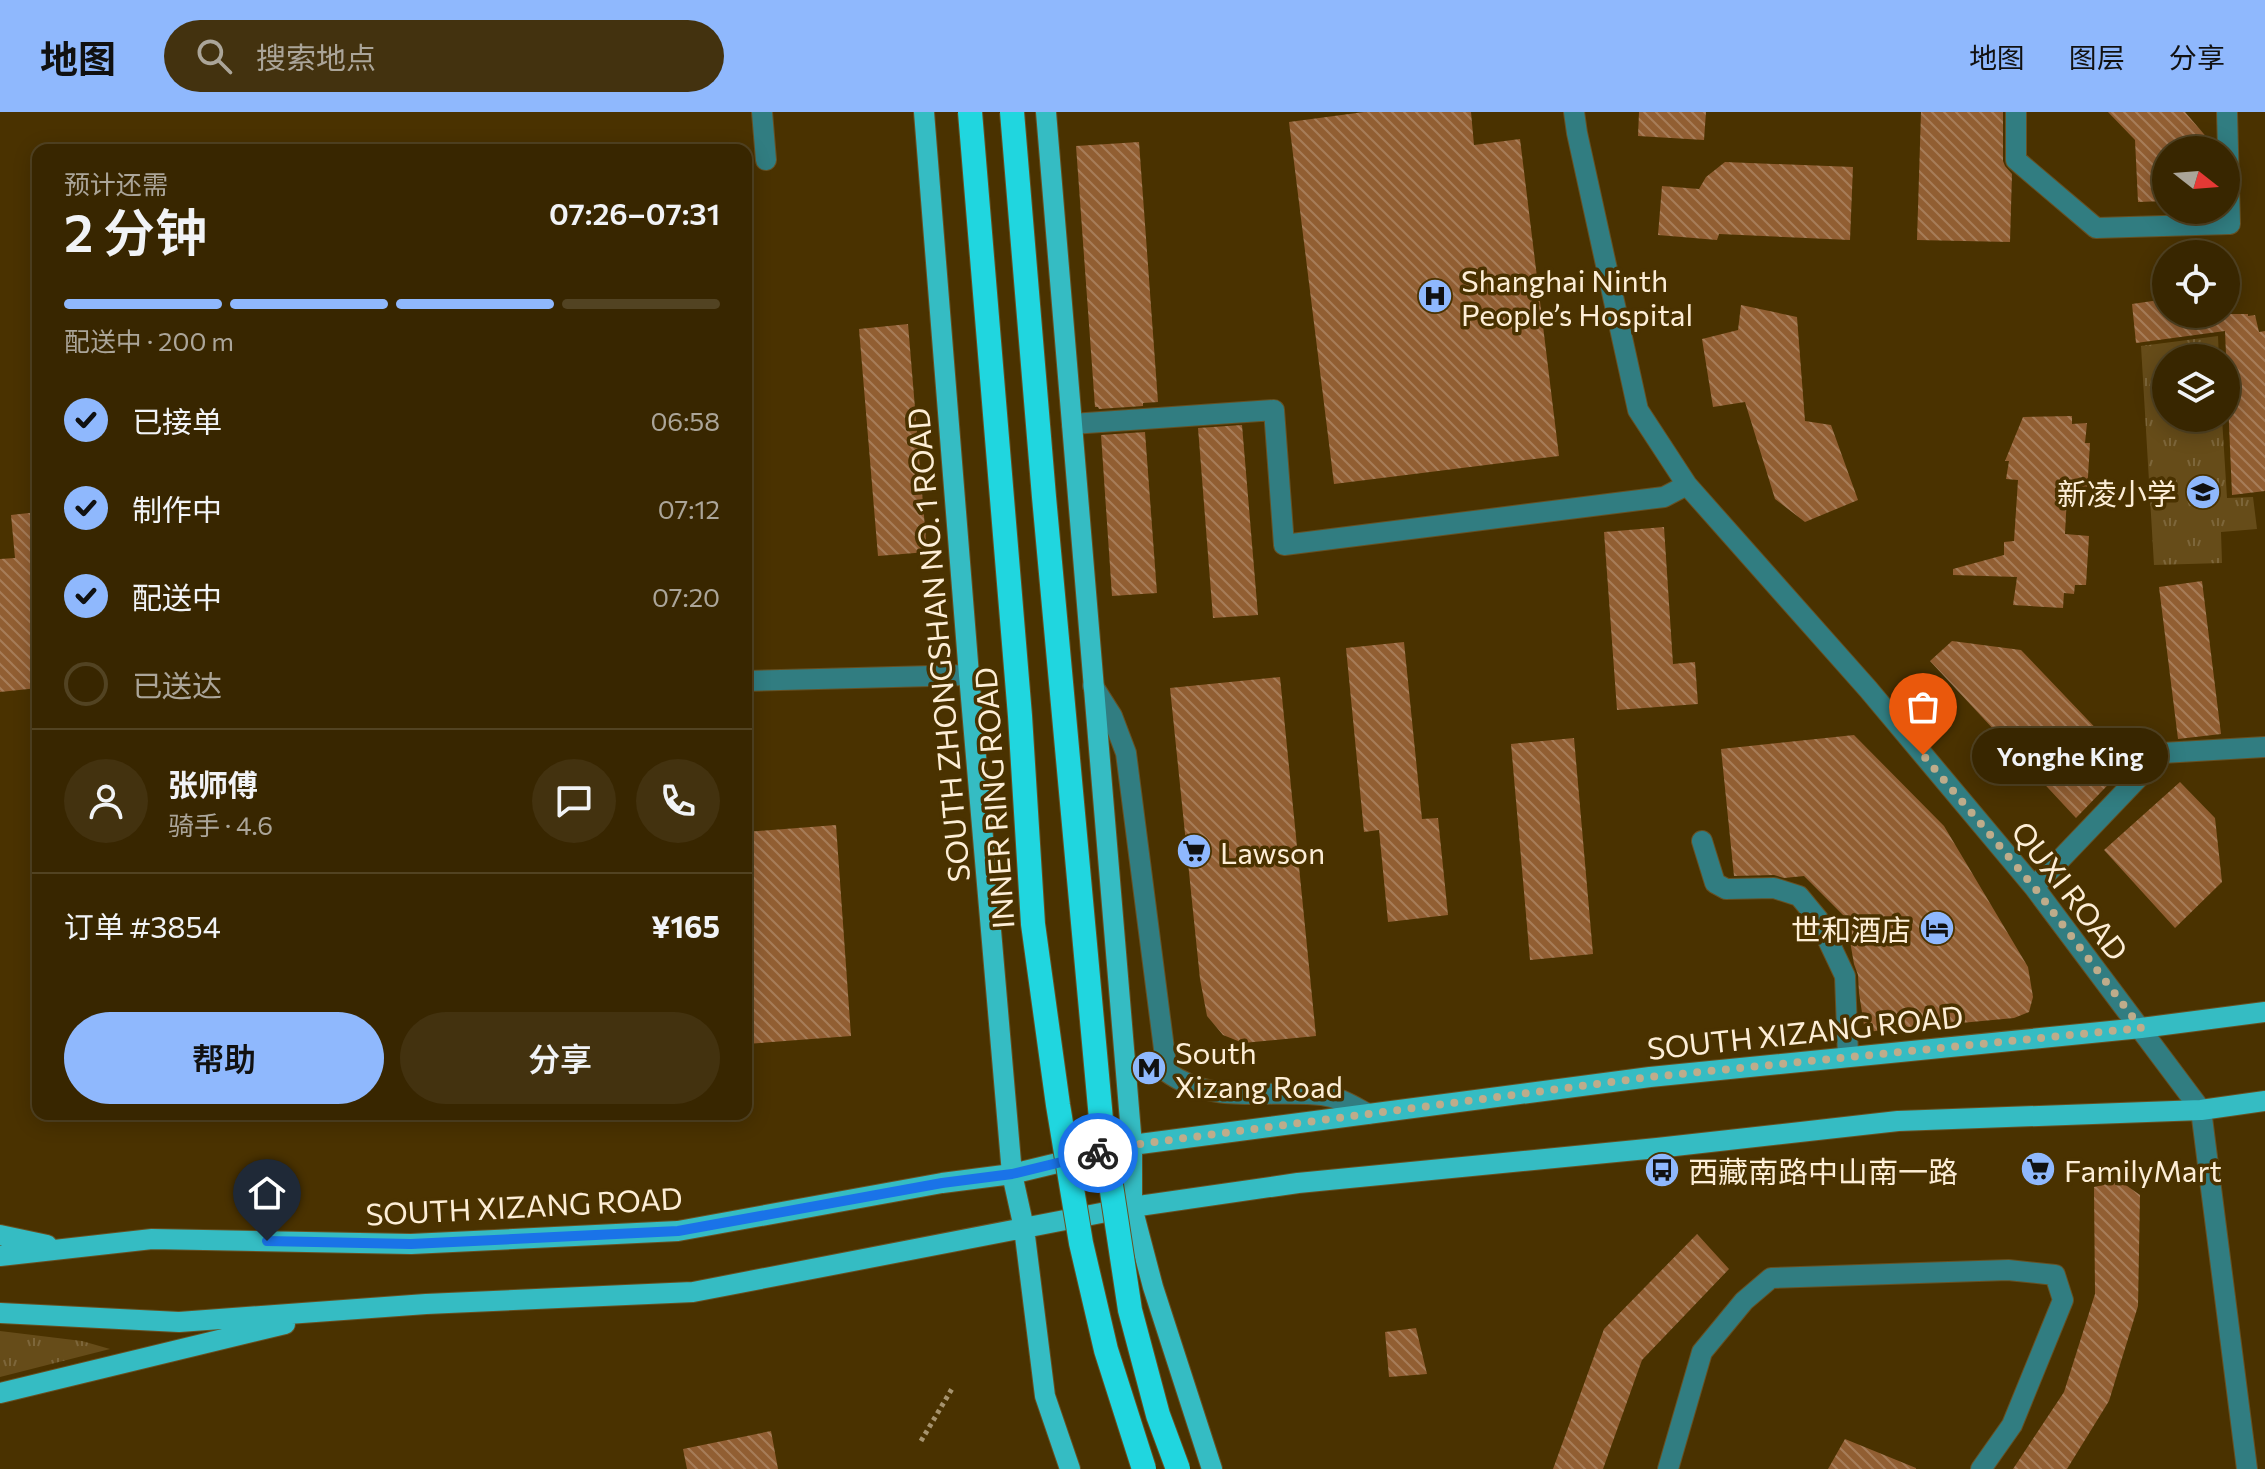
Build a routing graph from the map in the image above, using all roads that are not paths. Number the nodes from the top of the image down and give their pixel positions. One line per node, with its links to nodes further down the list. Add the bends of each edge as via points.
1 (762, 112): 9 (street)
2 (924, 112): 12 (main road, SOUTH ZHONGSHAN NO. 1 ROAD)
3 (970, 112): 35 (highway, INNER RING ROAD, bridge, via 1033,924 1081,1243 1106,1350)
4 (1012, 112): 36 (highway, bridge, via 1101,1119 1130,1310)
5 (1046, 112): 10 (main road)
6 (1574, 112): 11 (street, QUXI ROAD, via 1638,410)
7 (2016, 112): 8 (street, via 2016,160 2096,228 2230,224)
8 (2227, 112)
9 (766, 160)
10 (1072, 424): 11 (street, via 1274,410 1284,545 1664,497); 14 (main road)
11 (1687, 485): 17 (street, QUXI ROAD)
12 (969, 675): 13 (street); 25 (main road, SOUTH ZHONGSHAN NO. 1 ROAD)
13 (752, 681)
14 (1093, 686): 23 (street, via 1126,753 1167,1072 1223,1094 1322,1095); 24 (main road)
15 (2265, 747): 17 (street, via 2162,753)
16 (1702, 841): 20 (street, via 1715,883 1726,889 1774,888 1799,896 1818,919 1845,976)
17 (2034, 887): 19 (street, QUXI ROAD)
18 (2265, 1012): 19 (main road, SOUTH XIZANG ROAD)
19 (2141, 1028): 20 (main road, SOUTH XIZANG ROAD); 22 (street, QUXI ROAD)
20 (1848, 1056): 23 (main road, SOUTH XIZANG ROAD)
21 (2265, 1101): 22 (main road)
22 (2201, 1110): 26 (main road, via 1898,1121 1298,1183); 40 (street, QUXI ROAD)
23 (1368, 1114): 24 (main road, SOUTH XIZANG ROAD)
24 (1132, 1145): 25 (main road, SOUTH XIZANG ROAD); 26 (main road)
25 (1012, 1174): 27 (main road, SOUTH ZHONGSHAN NO. 1 ROAD); 29 (main road, SOUTH XIZANG ROAD, via 678,1231 411,1244 152,1239)
26 (1132, 1207): 27 (main road); 37 (main road)
27 (1024, 1228): 31 (main road, via 693,1292); 34 (main road, SOUTH ZHONGSHAN NO. 1 ROAD, via 1045,1396)
28 (0, 1235): 29 (main road, SOUTH XIZANG ROAD)
29 (67, 1249): 30 (main road, SOUTH XIZANG ROAD)
30 (0, 1256)
31 (339, 1311): 32 (main road, via 179,1322); 33 (main road)
32 (0, 1313)
33 (0, 1393)
34 (1070, 1469)
35 (1144, 1469)
36 (1178, 1469)
37 (1212, 1469)
38 (1668, 1469): 39 (street, via 1702,1352 1744,1301 1771,1278 2008,1270 2055,1275 2063,1300 2012,1425)
39 (1981, 1469)
40 (2247, 1469)

